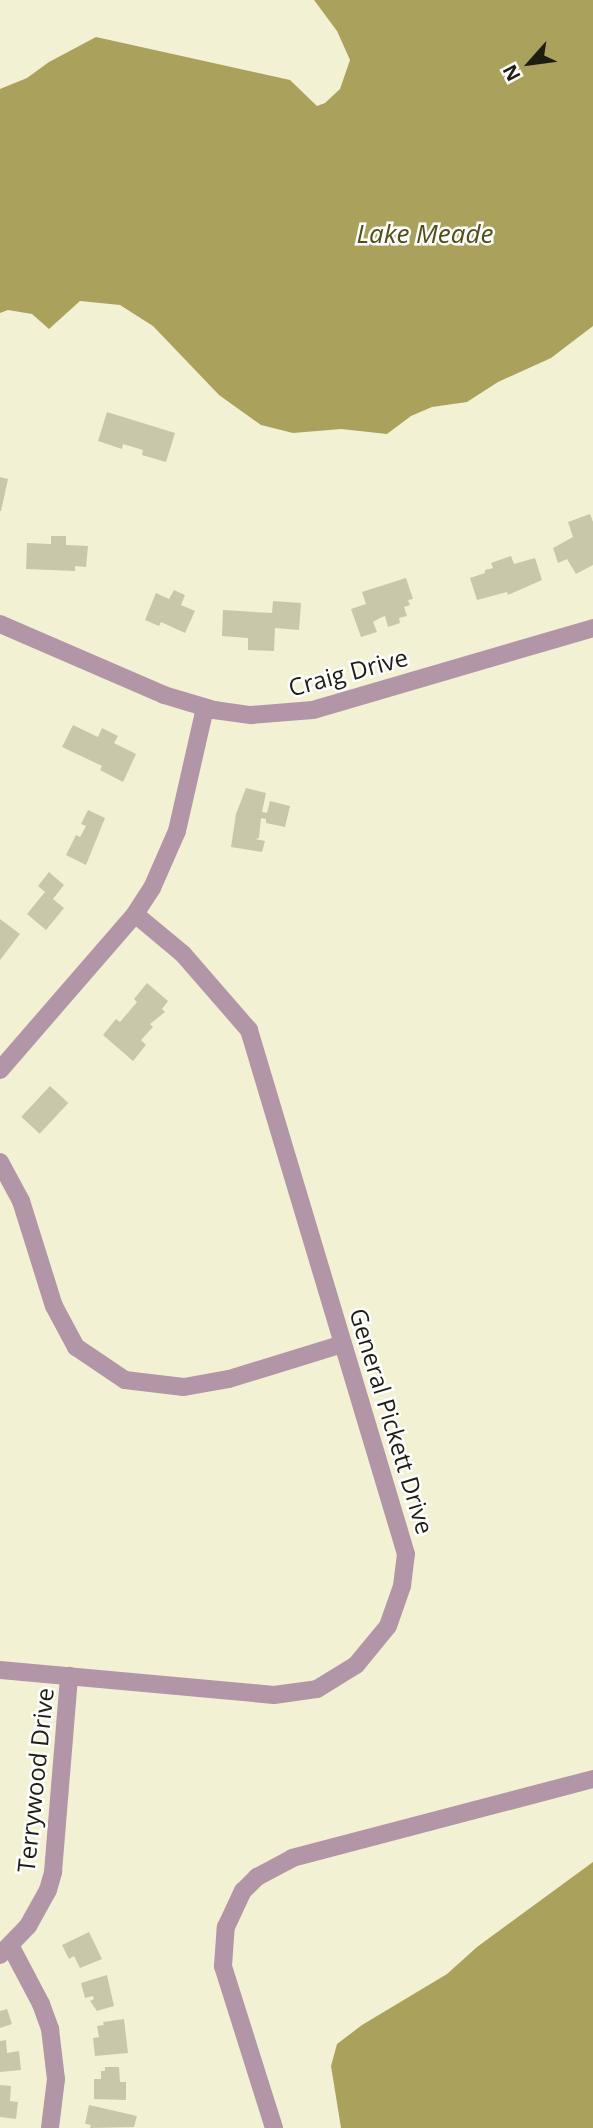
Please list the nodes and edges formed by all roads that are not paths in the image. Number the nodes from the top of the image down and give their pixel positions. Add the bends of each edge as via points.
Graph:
1 (0, 624) edge
2 (593, 628) edge
3 (205, 708) junction
4 (135, 915) junction
5 (0, 1070) edge
6 (0, 1162) edge
7 (343, 1344) junction
8 (0, 1670) edge
9 (69, 1676) junction
10 (593, 1779) edge
11 (6, 1951) edge
12 (50, 2128) edge
13 (274, 2128) edge

1 - 3 street, Craig Drive via 125,680
2 - 3 street, Craig Drive via 313,710 251,715
3 - 4 street via 177,831
4 - 5 street
4 - 7 street, General Pickett Drive via 183,954 249,1030
6 - 7 street via 21,1201 54,1306 76,1347 125,1380 184,1387 229,1379
7 - 9 street, General Pickett Drive via 406,1554 402,1586 388,1626 356,1665 317,1689 274,1695
8 - 9 street, General Pickett Drive
9 - 11 street, Terrywood Drive via 53,1872 40,1908
10 - 13 street via 292,1858 243,1891 226,1927 223,1966
11 - 12 street via 41,2004 50,2029 57,2079

